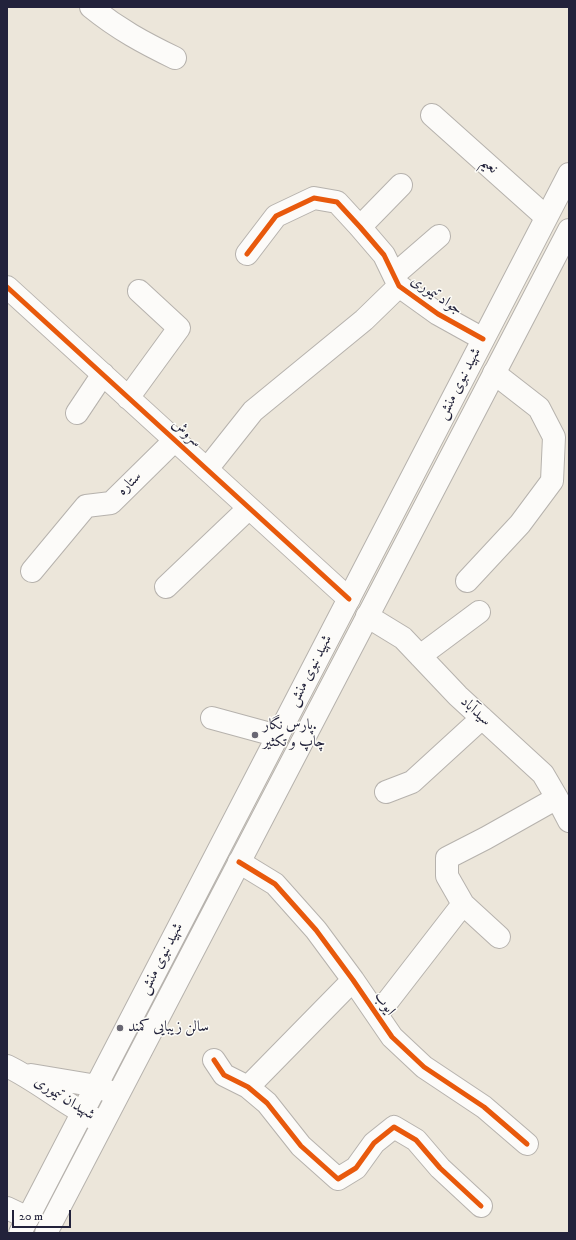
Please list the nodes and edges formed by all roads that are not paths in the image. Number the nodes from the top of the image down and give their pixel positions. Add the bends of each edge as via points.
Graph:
1 (91, 7) edge
2 (175, 58) dead end
3 (432, 115) dead end
4 (569, 174) edge
5 (401, 185) dead end
6 (546, 217) junction
7 (360, 227) junction
8 (569, 230) edge
9 (439, 236) dead end
10 (247, 254) dead end
11 (396, 281) junction
12 (139, 291) dead end
13 (9, 295) edge
14 (483, 339) junction
15 (494, 373) junction
16 (103, 374) junction
17 (128, 398) junction
18 (78, 413) dead end
19 (175, 440) junction
20 (207, 469) junction
21 (249, 508) junction
22 (32, 571) dead end
23 (467, 581) dead end
24 (166, 587) dead end
25 (349, 599) junction
26 (479, 612) dead end
27 (367, 616) junction
28 (420, 656) junction
29 (212, 718) dead end
30 (482, 718) junction
31 (278, 736) junction
32 (386, 792) dead end
33 (557, 798) junction
34 (569, 821) edge
35 (239, 862) junction
36 (464, 904) junction
37 (499, 937) dead end
38 (353, 980) junction
39 (377, 1015) junction
40 (214, 1060) dead end
41 (15, 1070) edge
42 (97, 1086) junction
43 (248, 1087) junction
44 (118, 1096) junction
45 (83, 1113) junction
46 (104, 1123) junction
47 (527, 1144) dead end
48 (481, 1206) dead end
49 (7, 1208) edge
50 (24, 1226) edge
51 (46, 1233) edge

1 - 2 street via 112,24
3 - 6 street, نعیم
4 - 6 street, شهید نبوی منش
5 - 7 street
6 - 14 street, شهید نبوی منش
7 - 10 street, جواد تیموری via 337,202 314,198 276,216
7 - 11 street, جواد تیموری via 384,255
8 - 15 street, شهید نبوی منش
9 - 11 street
11 - 14 street, جواد تیموری via 438,314
11 - 20 street via 364,320 253,410
12 - 17 street via 179,328
13 - 16 street, سروش
14 - 25 street, شهید نبوی منش
15 - 23 street via 539,408 554,437 552,481 520,524
15 - 27 street, شهید نبوی منش
16 - 17 street, سروش
16 - 18 street
17 - 19 street, سروش
19 - 20 street, سروش
19 - 22 street, ستاره via 111,503 86,506
20 - 21 street, سروش
21 - 24 street
21 - 25 street, سروش
25 - 31 street, شهید نبوی منش
26 - 28 street
27 - 28 street, سیدآباد via 403,638
27 - 35 street, شهید نبوی منش
28 - 30 street, سیدآباد
29 - 31 street
30 - 32 street via 412,782
30 - 33 street, سیدآباد via 543,774
31 - 42 street, شهید نبوی منش
33 - 34 street, سیدآباد
33 - 36 street via 447,858 447,876
35 - 38 street, ایوب via 275,884 316,930
35 - 44 street, شهید نبوی منش
36 - 37 street
36 - 39 street
38 - 39 street, ایوب
38 - 43 street
39 - 47 street, ایوب via 392,1037 424,1067 484,1107
40 - 43 street via 224,1074
41 - 42 street, شهیدان تیموری
41 - 45 street, شهیدان تیموری
42 - 44 street, شهیدان تیموری
42 - 45 street, شهید نبوی منش
43 - 48 street via 267,1104 301,1146 338,1179 356,1168 374,1143 394,1127 416,1140 440,1168
44 - 46 street, شهید نبوی منش
45 - 46 street, شهیدان تیموری
45 - 50 street, شهید نبوی منش
46 - 51 street, شهید نبوی منش
49 - 50 street

